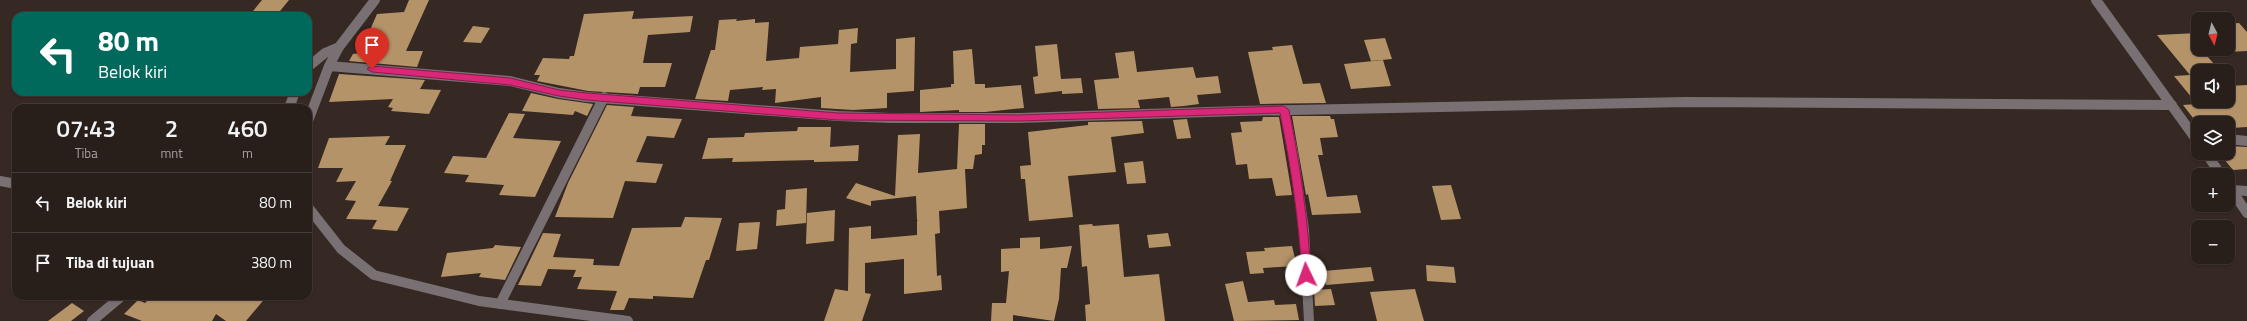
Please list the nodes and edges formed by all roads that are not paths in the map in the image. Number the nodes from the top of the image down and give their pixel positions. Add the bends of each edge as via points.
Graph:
1 (375, 0) edge
2 (2096, 0) edge
3 (339, 48) junction
4 (312, 64) edge
5 (329, 66) junction
6 (604, 97) junction
7 (2172, 105) junction
8 (1284, 110) junction
9 (312, 111) edge
10 (2191, 131) edge
11 (2235, 140) edge
12 (2247, 141) edge
13 (0, 182) edge
14 (12, 184) edge
15 (2235, 189) edge
16 (2247, 192) edge
17 (2235, 195) edge
18 (312, 212) edge
19 (2247, 213) edge
20 (117, 300) edge
21 (500, 304) junction
22 (92, 321) edge
23 (628, 321) edge
24 (1309, 321) edge

1 - 3 street
2 - 7 street
3 - 4 street via 325,53
3 - 5 street
5 - 6 street via 510,81 559,93
5 - 9 street
6 - 8 street via 891,118 1019,118
6 - 21 street
7 - 8 street via 1682,102
7 - 10 street
8 - 24 street via 1304,230
11 - 12 street
13 - 14 street
15 - 16 street
17 - 19 street
18 - 21 street via 341,249 374,275
20 - 22 street
21 - 23 street

